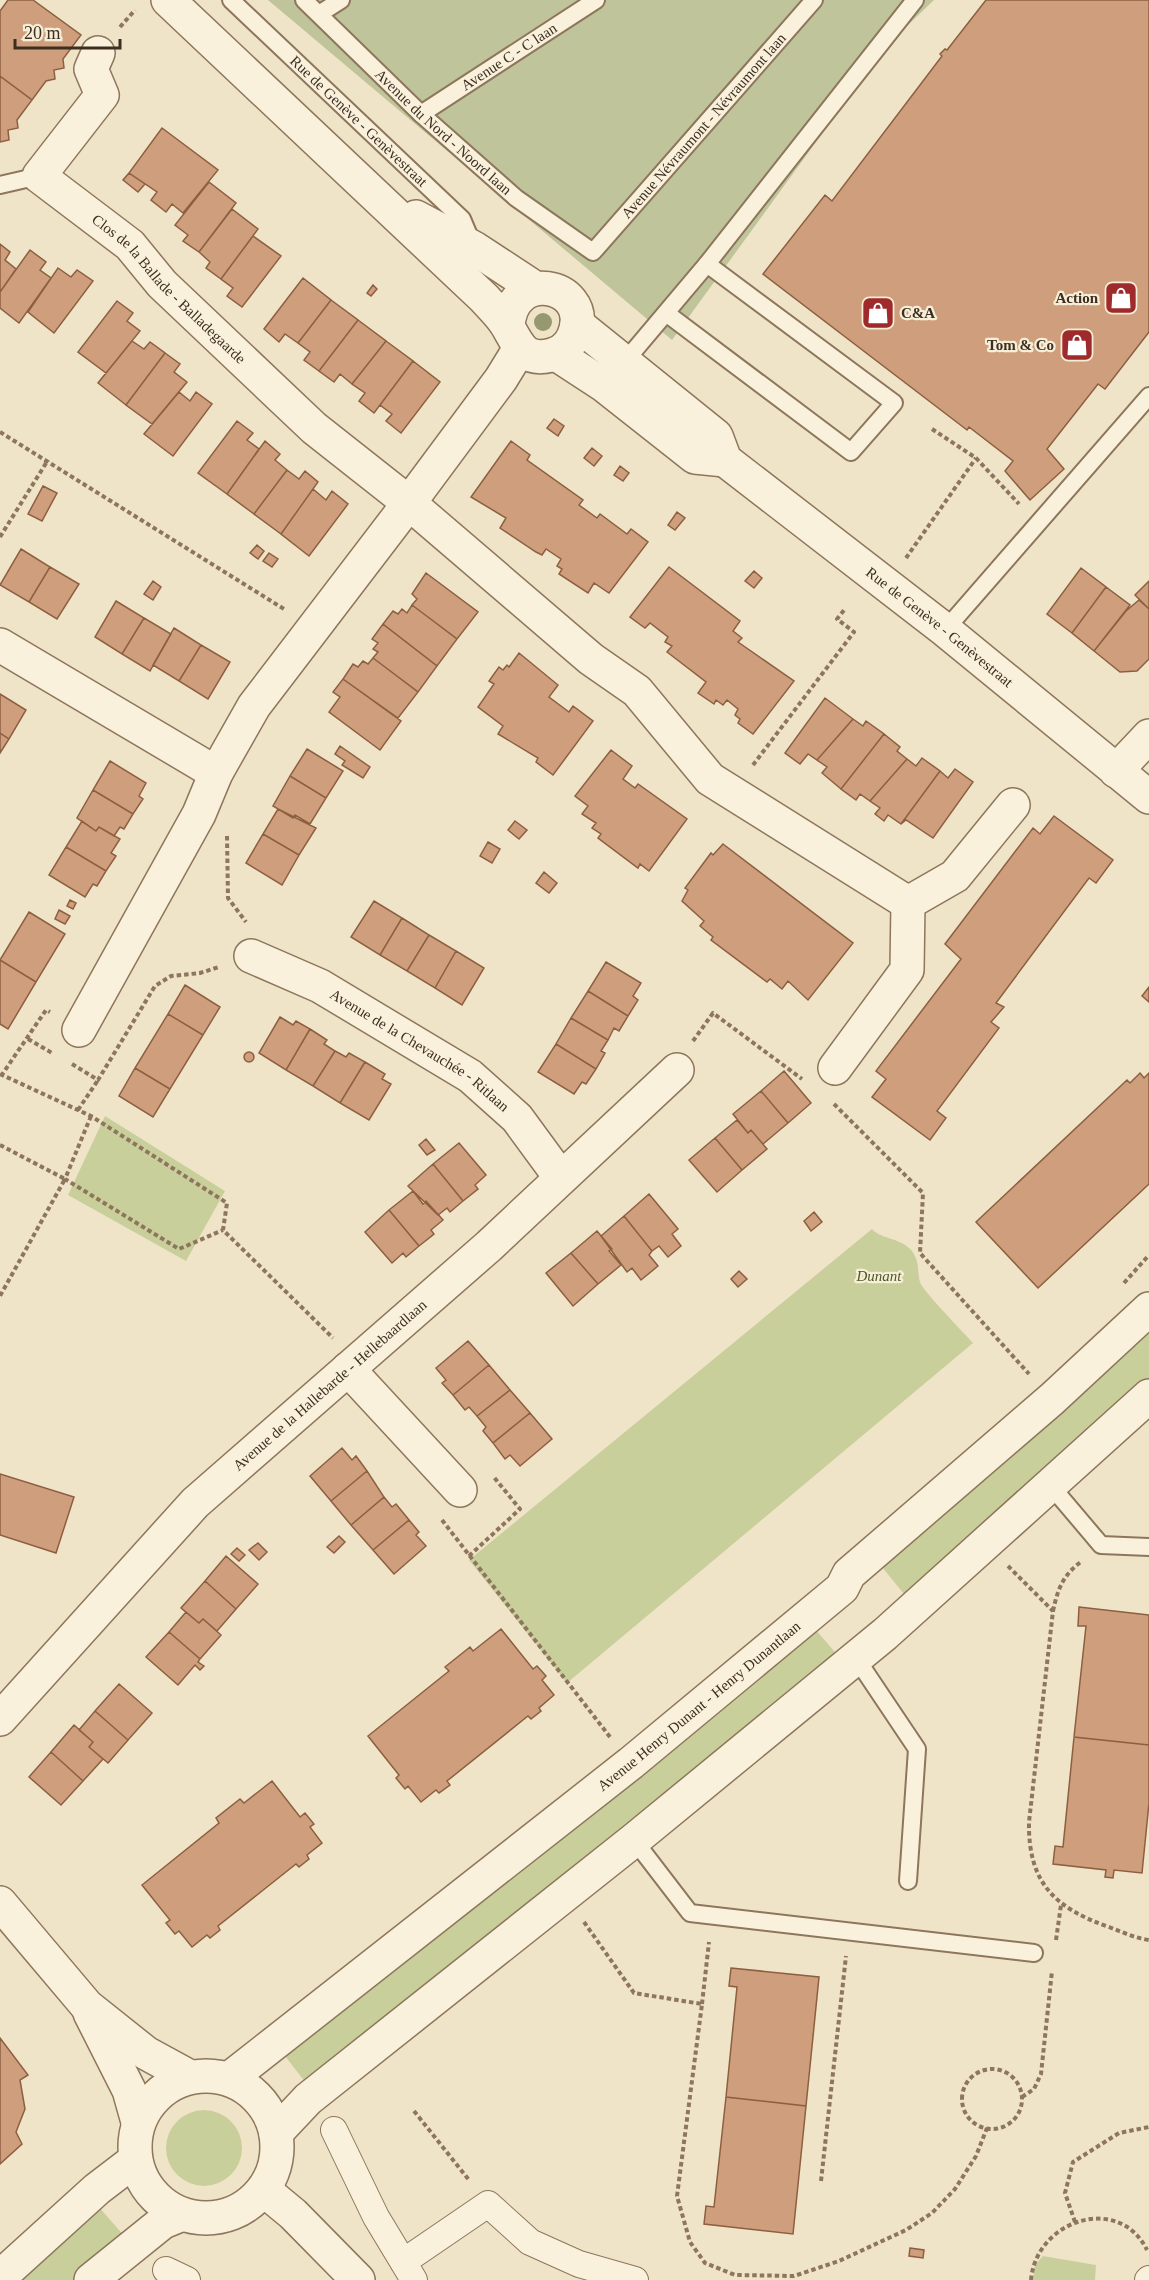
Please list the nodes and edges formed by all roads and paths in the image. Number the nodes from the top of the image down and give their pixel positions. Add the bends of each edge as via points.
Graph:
1 (168, 0) edge
2 (231, 0) edge
3 (304, 0) edge
4 (340, 0) edge
5 (596, 0) edge
6 (814, 0) edge
7 (915, 0) edge
8 (319, 14) junction
9 (98, 52) dead end
10 (421, 114) junction
11 (39, 176) junction
12 (0, 185) edge
13 (380, 198) junction
14 (474, 248) junction
15 (593, 252) joint
16 (707, 264) junction
17 (535, 288) junction
18 (666, 313) junction
19 (577, 324) junction
20 (514, 338) junction
21 (556, 354) junction
22 (615, 374) junction
23 (1149, 396) edge
24 (932, 429) dead end
25 (0, 432) edge
26 (976, 458) junction
27 (48, 459) junction
28 (409, 503) junction
29 (1022, 506) dead end
30 (0, 537) edge
31 (886, 586) junction
32 (845, 609) dead end
33 (313, 627) junction
34 (945, 630) junction
35 (0, 645) edge
36 (1149, 736) edge
37 (1116, 771) junction
38 (216, 773) junction
39 (732, 792) junction
40 (1149, 797) edge
41 (1013, 805) dead end
42 (199, 814) junction
43 (908, 903) junction
44 (251, 956) junction
45 (155, 986) dead end
46 (79, 1030) joint
47 (677, 1070) joint
48 (1, 1075) edge
49 (99, 1080) dead end
50 (823, 1083) junction
51 (78, 1110) junction
52 (91, 1116) junction
53 (0, 1145) edge
54 (561, 1178) junction
55 (65, 1179) junction
56 (223, 1230) junction
57 (0, 1296) edge
58 (1149, 1309) edge
59 (352, 1365) junction
60 (1149, 1395) edge
61 (1052, 1399) junction
62 (501, 1485) dead end
63 (1051, 1486) junction
64 (460, 1490) dead end
65 (450, 1532) dead end
66 (986, 1545) junction
67 (1101, 1545) junction
68 (1149, 1547) edge
69 (469, 1556) junction
70 (1053, 1611) junction
71 (856, 1658) junction
72 (0, 1719) edge
73 (631, 1763) junction
74 (634, 1840) junction
75 (908, 1881) dead end
76 (564, 1895) junction
77 (0, 1902) edge
78 (1061, 1905) junction
79 (712, 1916) junction
80 (848, 1932) junction
81 (1149, 1941) edge
82 (1055, 1946) dead end
83 (1034, 1953) dead end
84 (1052, 1968) dead end
85 (702, 2004) junction
86 (87, 2006) junction
87 (190, 2078) junction
88 (229, 2079) junction
89 (1023, 2097) junction
90 (414, 2111) dead end
91 (138, 2122) junction
92 (1149, 2127) edge
93 (987, 2128) junction
94 (334, 2130) dead end
95 (276, 2133) junction
96 (135, 2160) junction
97 (821, 2181) dead end
98 (264, 2190) junction
99 (488, 2204) junction
100 (180, 2215) junction
101 (1075, 2222) junction
102 (1149, 2254) edge
103 (409, 2271) edge
104 (0, 2277) edge
105 (91, 2280) edge
106 (358, 2280) edge
107 (635, 2280) edge
108 (1031, 2280) edge

1 - 13 street, Rue de Genève - Genèvestraat
2 - 14 lane, Rue de Genève - Genèvestraat via 462,219
3 - 8 lane, Avenue du Nord - Noord laan
4 - 8 lane
5 - 10 lane, Avenue C - C laan
6 - 15 lane, Avenue Névraumont - Névraumont laan
7 - 16 lane
8 - 10 lane, Avenue du Nord - Noord laan
9 - 11 street via 91,69 102,95
10 - 15 lane, Avenue du Nord - Noord laan via 516,198
11 - 12 lane
11 - 28 street, Clos de la Ballade - Balladegaarde via 130,245 162,284 254,373 314,428
13 - 14 street, Rue de Genève - Genèvestraat
13 - 20 street, Rue de Genève - Genèvestraat via 484,298
14 - 17 street, Rue de Genève - Genèvestraat
16 - 18 lane
16 - 18 lane via 894,403 851,452
17 - 19 street, Rue de Genève - Genèvestraat via 560,292 576,312
17 - 20 street via 523,293 508,314
18 - 22 lane
19 - 21 street via 567,347
19 - 22 street, Rue de Genève - Genèvestraat
20 - 21 street via 531,355
20 - 28 street via 501,379
21 - 22 street, Rue de Genève - Genèvestraat
22 - 31 street, Rue de Genève - Genèvestraat via 716,436 725,460
23 - 34 lane
24 - 26 path
25 - 27 path
26 - 29 path
26 - 31 path
27 - 30 path
27 - 33 path
28 - 33 street
28 - 39 street, Clos de la Ballade - Balladegaarde via 591,659 637,692 710,779
31 - 34 street, Rue de Genève - Genèvestraat
32 - 39 path via 837,619 854,632
33 - 38 street via 254,706
34 - 37 street, Rue de Genève - Genèvestraat
35 - 38 street
36 - 37 street
37 - 40 street, Rue de Genève - Genèvestraat
38 - 42 street
39 - 43 street, Clos de la Ballade - Balladegaarde
41 - 43 street via 955,876
42 - 44 path via 227,836 228,898 246,921
42 - 46 street
43 - 50 street via 907,970
44 - 45 path via 200,973 171,976
44 - 54 street, Avenue de la Chevauchée - Ritlaan via 320,986 470,1076 517,1118
46 - 48 path via 46,1010
47 - 50 path via 713,1013
47 - 54 street, Avenue de la Hallebarde - Hellebaardlaan
48 - 51 path
49 - 51 path
50 - 61 path via 842,1109 923,1193 920,1253
51 - 52 path
52 - 55 path
52 - 56 path via 227,1203
53 - 55 path
54 - 59 street, Avenue de la Hallebarde - Hellebaardlaan
55 - 56 path via 178,1249
55 - 57 path
56 - 59 path
58 - 61 street, Avenue Henry Dunant - Henry Dunantlaan
59 - 64 street
59 - 72 street, Avenue de la Hallebarde - Hellebaardlaan via 195,1503
60 - 63 street
61 - 73 street, Avenue Henry Dunant - Henry Dunantlaan via 849,1574 842,1588
62 - 69 path via 520,1509
63 - 66 street
63 - 67 lane
65 - 69 path
66 - 70 path
66 - 71 street
67 - 68 lane
67 - 70 path via 1068,1571 1058,1586
69 - 73 path
70 - 78 path via 1029,1848 1040,1876
71 - 74 street
71 - 75 lane via 917,1749
73 - 88 street, Avenue Henry Dunant - Henry Dunantlaan
74 - 76 street
74 - 79 lane via 690,1913
76 - 85 path via 634,1993
76 - 95 street via 308,2099
77 - 86 street
78 - 81 path via 1081,1917
78 - 82 path
79 - 80 lane
79 - 85 path
80 - 83 lane
80 - 97 path
84 - 89 path via 1041,2074 1034,2089
85 - 93 path via 677,2196 690,2242 705,2263 735,2275 794,2276 906,2230 932,2213 955,2189 976,2156
86 - 87 street via 146,2053
86 - 91 street via 129,2091
87 - 88 street
87 - 91 street via 176,2082 153,2098
88 - 95 street via 267,2110
89 - 93 path via 1012,2121
89 - 93 path via 1015,2078 1006,2072 996,2068 976,2073 963,2089 962,2100 969,2119
90 - 99 path
91 - 96 street
92 - 101 path via 1119,2133 1073,2162 1065,2193
94 - 103 street via 376,2217
95 - 98 street via 276,2163
96 - 100 street via 150,2193
96 - 104 street
98 - 100 street via 243,2208 217,2219
98 - 106 street
99 - 103 street
99 - 107 street via 530,2242 579,2264
100 - 105 street via 163,2222
101 - 102 path via 1119,2222 1140,2236
101 - 108 path via 1049,2238 1036,2255

